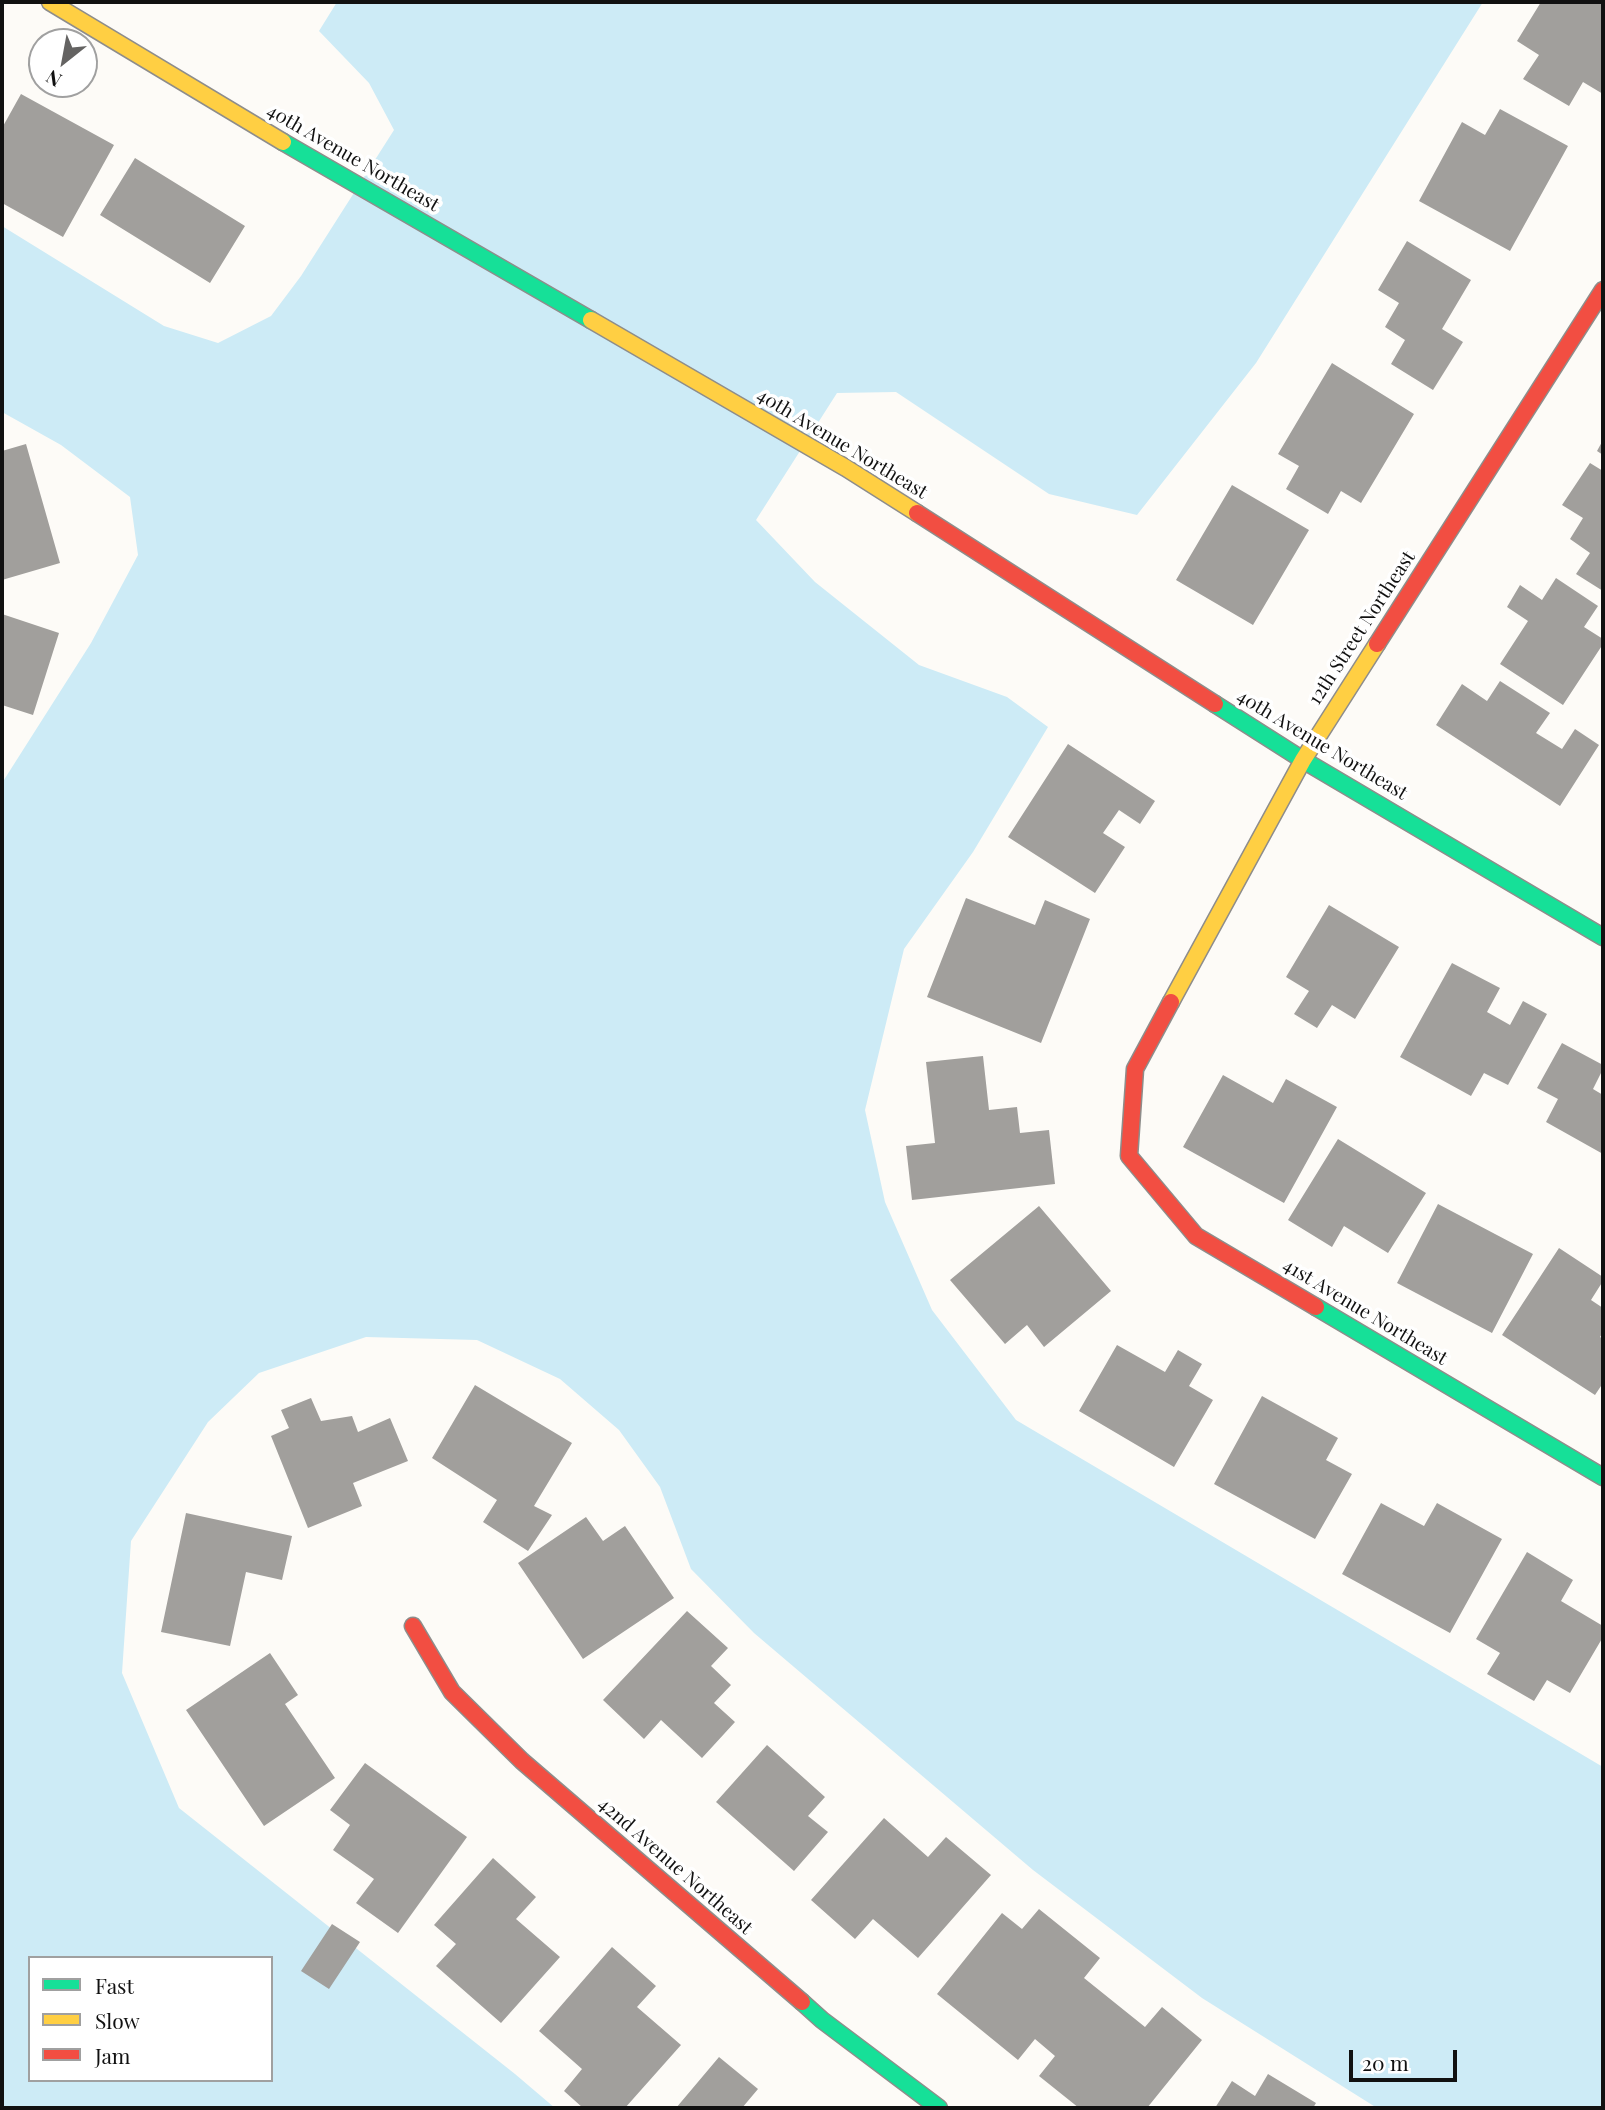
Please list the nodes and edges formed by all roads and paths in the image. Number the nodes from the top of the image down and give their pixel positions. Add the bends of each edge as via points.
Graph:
1 (50, 2) edge
2 (1603, 290) edge
3 (1303, 760) junction
4 (1603, 937) edge
5 (1129, 1156) joint
6 (1603, 1477) edge
7 (413, 1626) dead end
8 (939, 2108) edge

1 - 3 street, 40th Avenue Northeast via 846,468
2 - 3 street, 12th Street Northeast
3 - 4 street, 40th Avenue Northeast
3 - 5 street, 12th Street Northeast via 1135,1069
5 - 6 street, 41st Avenue Northeast via 1196,1236
7 - 8 street, 42nd Avenue Northeast via 452,1692 522,1760 821,2020

